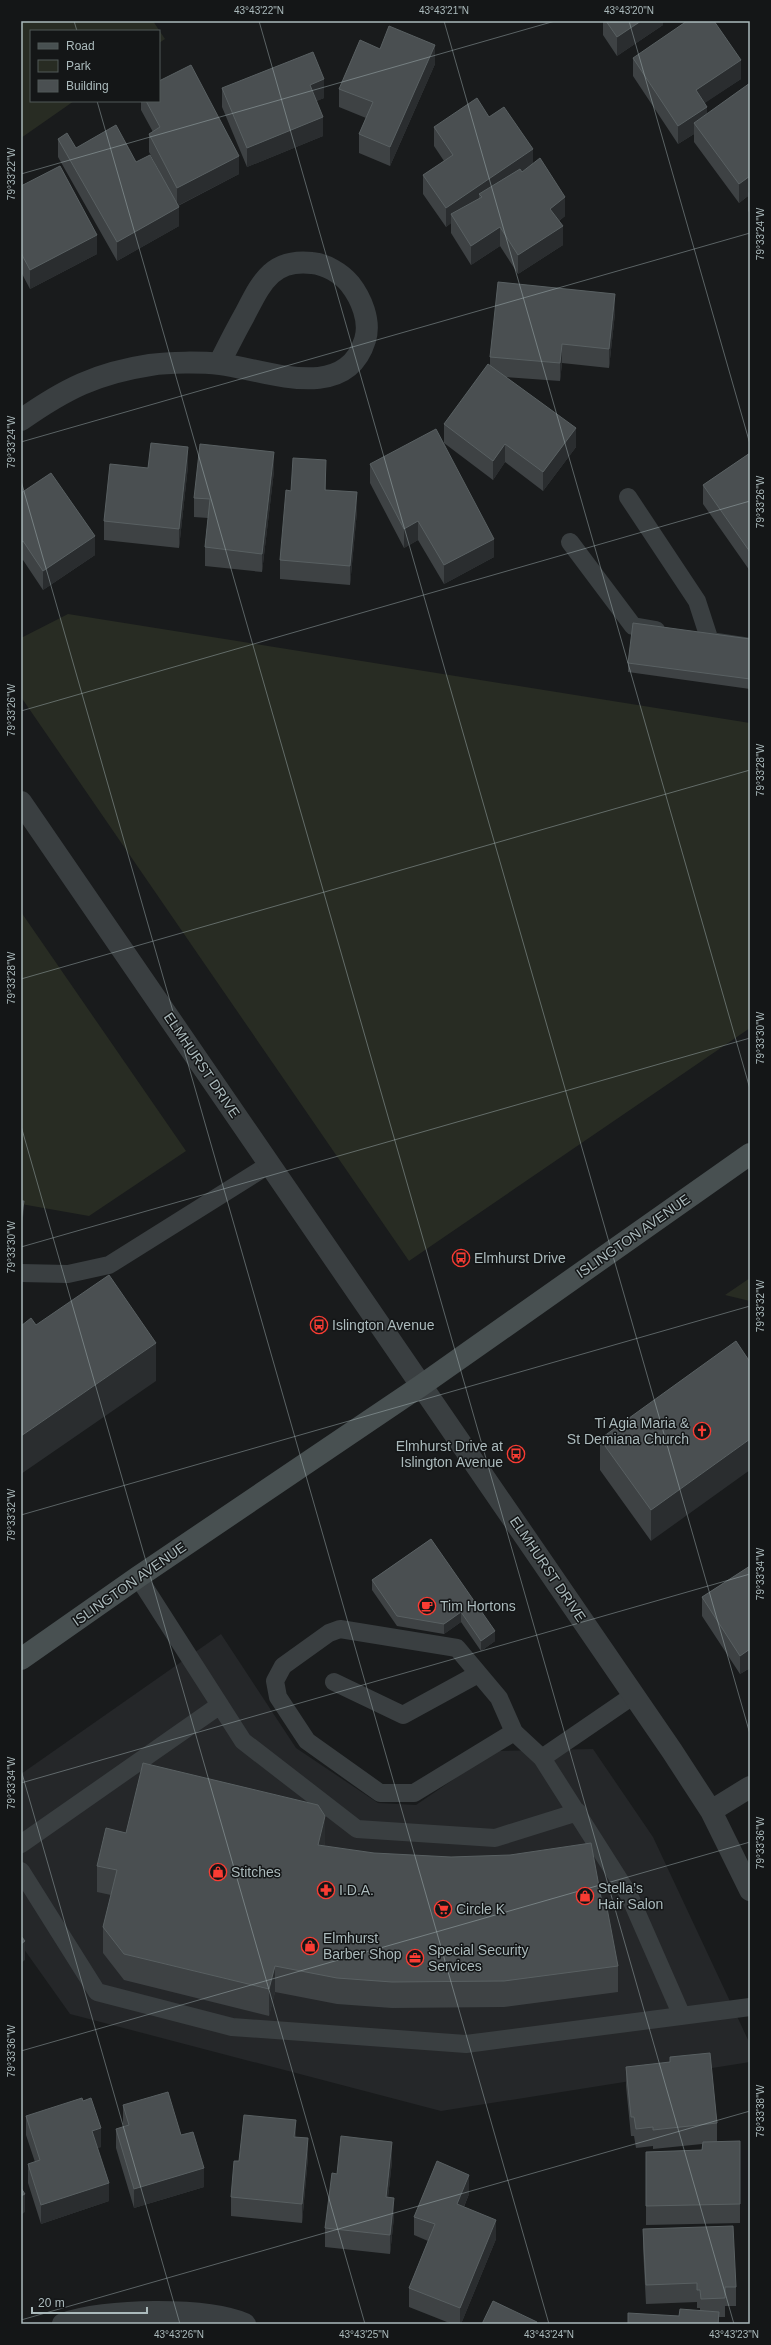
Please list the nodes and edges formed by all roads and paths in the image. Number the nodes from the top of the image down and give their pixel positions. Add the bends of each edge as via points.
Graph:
1 (219, 364) junction
2 (21, 420) edge
3 (628, 497) dead end
4 (570, 542) dead end
5 (672, 633) edge
6 (750, 647) edge
7 (21, 802) edge
8 (750, 1154) edge
9 (270, 1164) junction
10 (21, 1273) edge
11 (422, 1385) junction
12 (138, 1577) junction
13 (21, 1659) edge
14 (478, 1674) junction
15 (334, 1682) dead end
16 (634, 1695) junction
17 (220, 1705) junction
18 (514, 1732) junction
19 (542, 1758) junction
20 (750, 1788) edge
21 (711, 1811) junction
22 (578, 1812) junction
23 (21, 1844) edge
24 (21, 1871) edge
25 (750, 1890) edge
26 (750, 2007) edge
27 (682, 2016) junction
28 (63, 2324) edge
29 (245, 2324) edge

1 - 1 street via 303,380 336,374 350,364 361,351 366,336 363,307 348,282 320,264 302,262 284,266 269,275 257,288
1 - 2 street via 152,365 106,374 56,395
3 - 6 lane via 697,601 702,639
4 - 5 lane via 633,626
7 - 9 street, ELMHURST DRIVE
8 - 11 main road, ISLINGTON AVENUE
9 - 10 lane via 109,1265 68,1274
9 - 11 street, ELMHURST DRIVE
11 - 12 main road, ISLINGTON AVENUE
11 - 16 street, ELMHURST DRIVE
12 - 13 main road, ISLINGTON AVENUE
12 - 17 lane
14 - 15 lane via 403,1715
14 - 18 lane via 499,1698
14 - 18 lane via 456,1648 340,1629 329,1633 283,1666 275,1681 278,1697 307,1741 380,1793 414,1793
16 - 19 lane
16 - 21 street, ELMHURST DRIVE
17 - 22 lane via 243,1741 357,1828 495,1838
17 - 23 lane
18 - 19 lane
19 - 22 lane
20 - 21 street
21 - 25 street, ELMHURST DRIVE
22 - 27 lane via 629,1895
24 - 27 lane via 97,1992 232,2027 466,2044
26 - 27 lane
28 - 29 street via 76,2319 129,2313 189,2313

